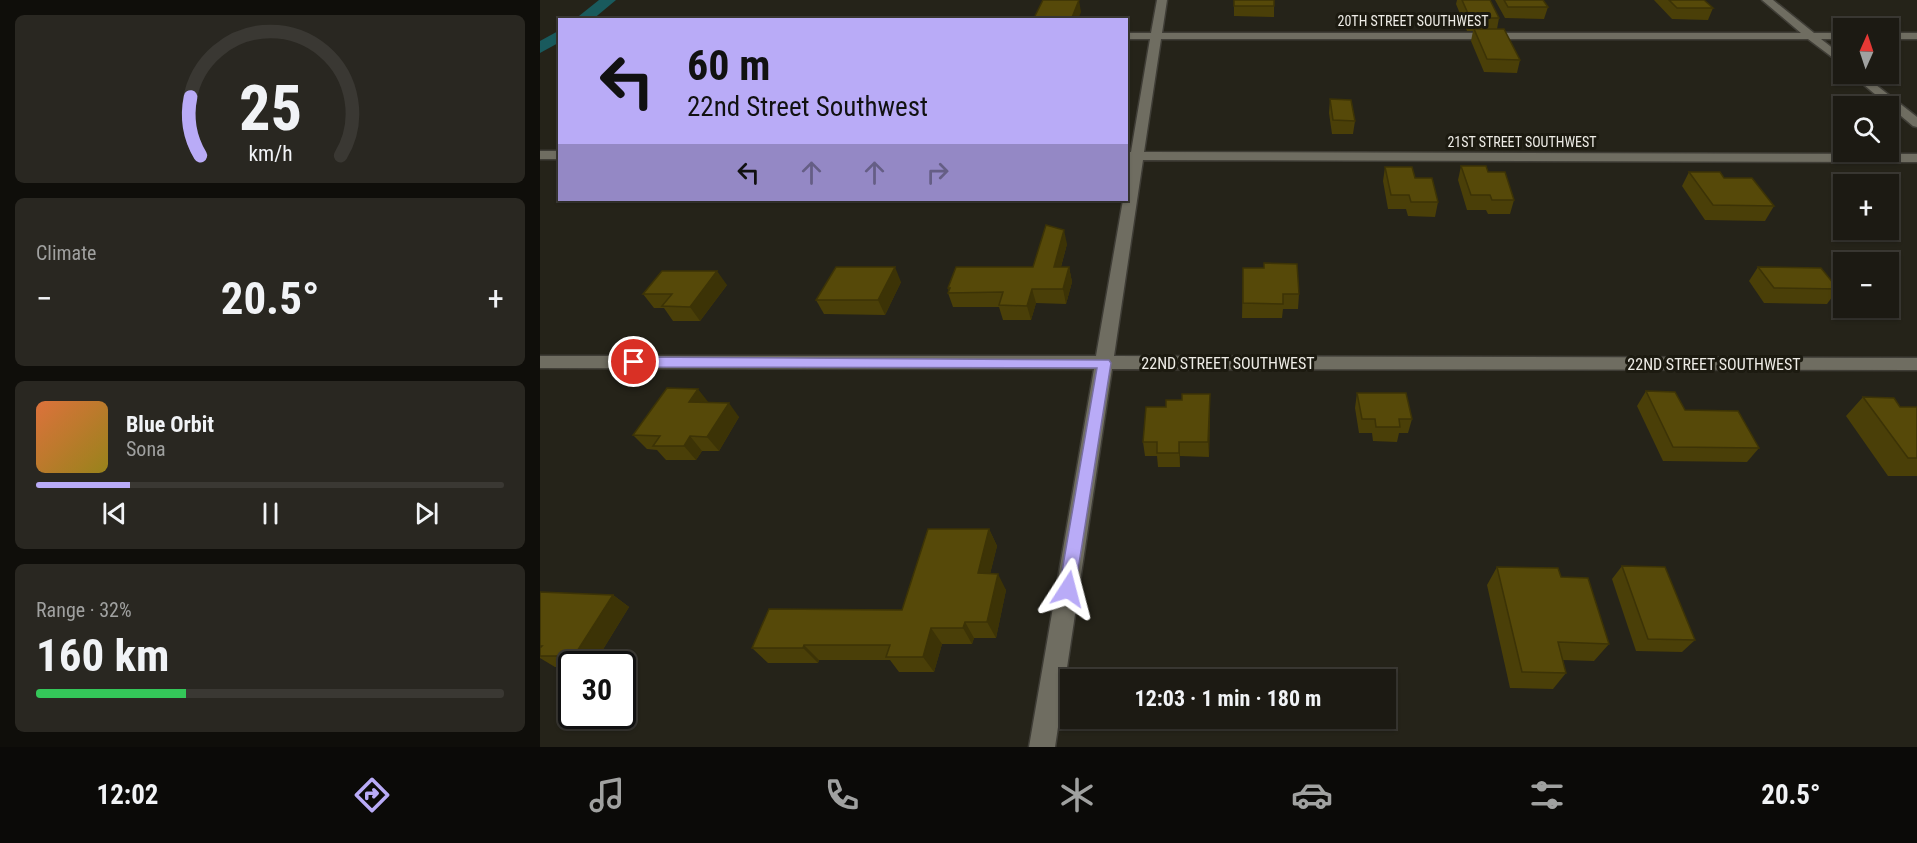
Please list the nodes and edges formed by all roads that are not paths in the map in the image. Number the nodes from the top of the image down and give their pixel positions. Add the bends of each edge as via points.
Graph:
1 (1162, 0) edge
2 (1767, 0) edge
3 (1128, 36) edge
4 (1156, 36) junction
5 (1811, 36) junction
6 (1833, 36) edge
7 (1899, 36) edge
8 (1917, 36) edge
9 (1833, 54) edge
10 (1868, 84) edge
11 (1917, 123) edge
12 (540, 155) edge
13 (558, 155) edge
14 (1132, 156) edge
15 (1917, 158) edge
16 (1128, 186) edge
17 (1126, 201) edge
18 (540, 362) edge
19 (1104, 363) junction
20 (1917, 364) edge
21 (1042, 747) edge

1 - 4 street
2 - 5 street
3 - 4 street, 20TH STREET SOUTHWEST
4 - 5 street, 20TH STREET SOUTHWEST
4 - 14 street
5 - 6 street, 20TH STREET SOUTHWEST
5 - 9 street
7 - 8 street
10 - 11 street
12 - 13 street
14 - 15 street, 21ST STREET SOUTHWEST
14 - 16 street
17 - 19 street
18 - 19 street, 22ND STREET SOUTHWEST
19 - 20 street, 22ND STREET SOUTHWEST
19 - 21 street

